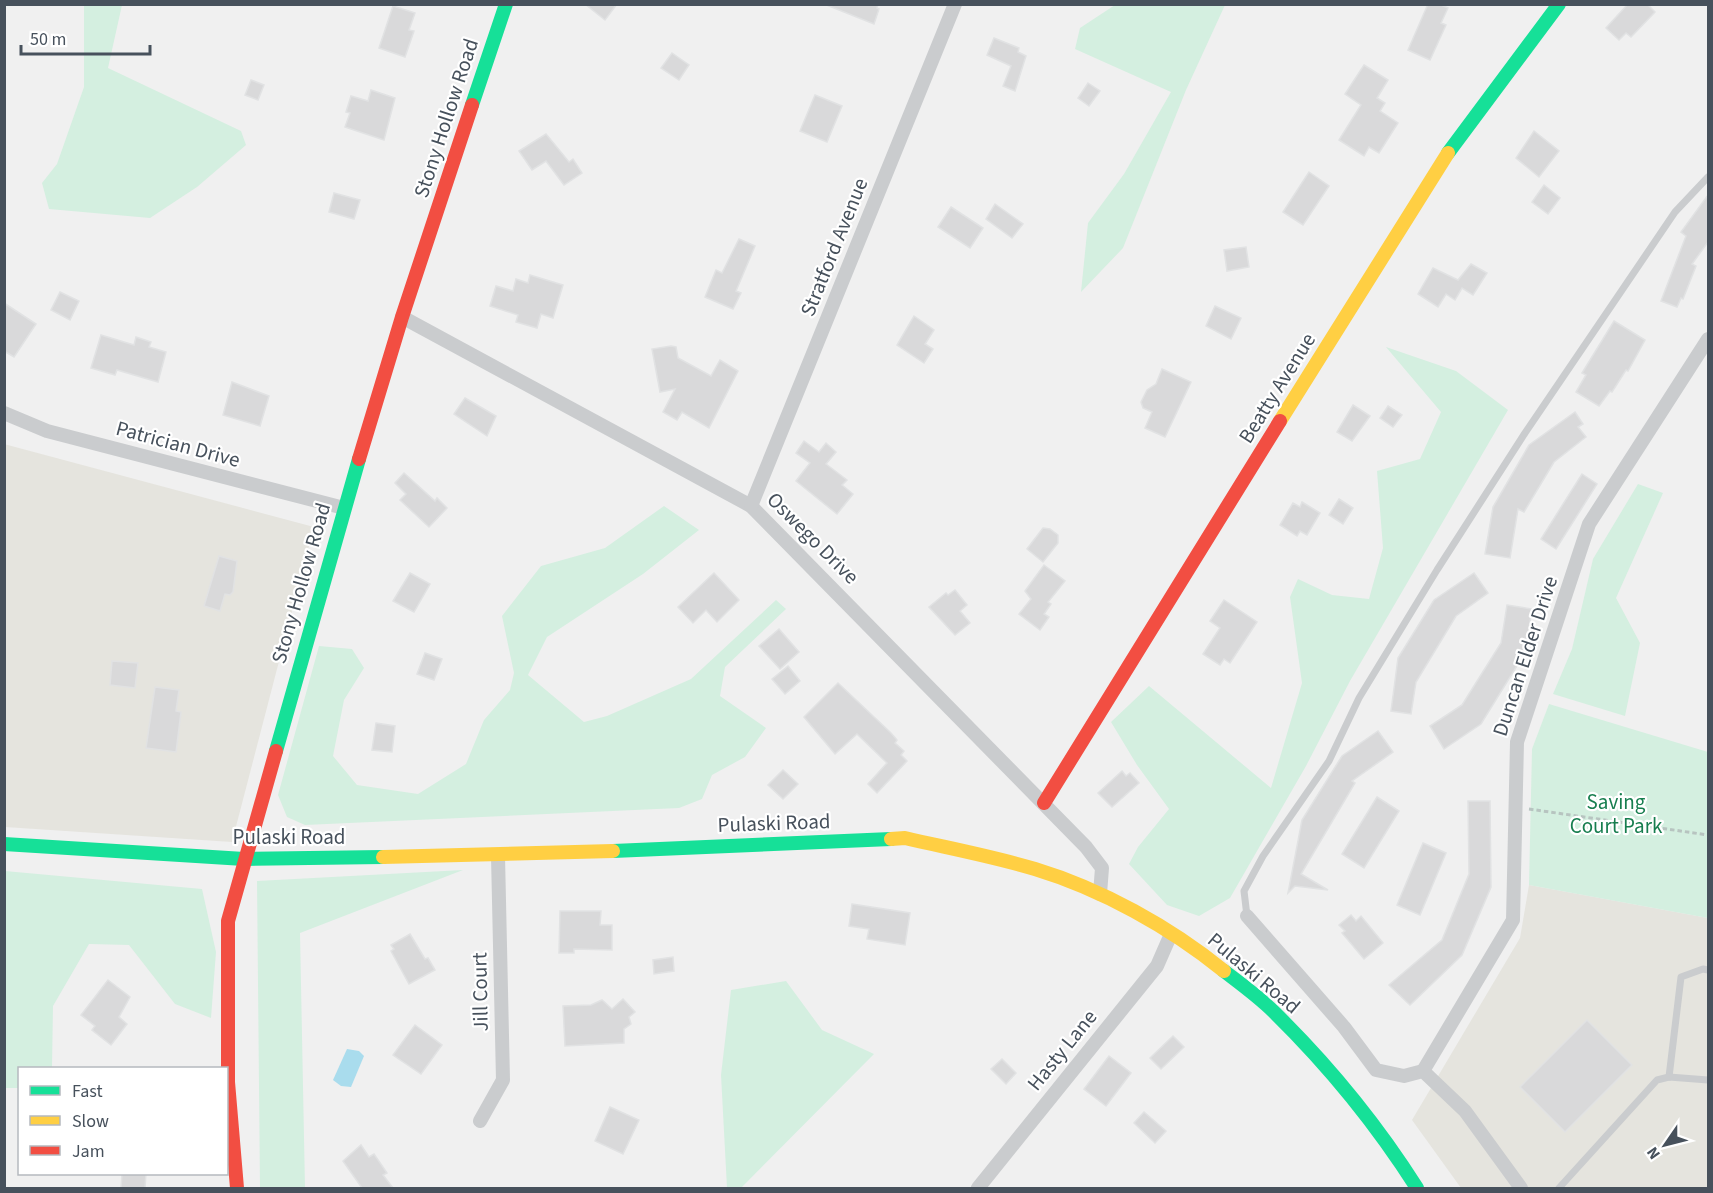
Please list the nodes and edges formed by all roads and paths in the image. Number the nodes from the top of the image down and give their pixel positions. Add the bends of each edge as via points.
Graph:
1 (506, 4) edge
2 (955, 4) edge
3 (1559, 4) edge
4 (1708, 177) edge
5 (402, 317) junction
6 (1708, 339) edge
7 (4, 413) edge
8 (751, 506) junction
9 (344, 508) junction
10 (1044, 803) junction
11 (1515, 808) junction
12 (1708, 835) edge
13 (4, 844) edge
14 (498, 856) junction
15 (244, 859) junction
16 (1100, 894) junction
17 (1247, 916) joint
18 (1171, 934) junction
19 (1708, 970) edge
20 (1423, 1071) junction
21 (1669, 1077) junction
22 (1708, 1080) edge
23 (480, 1121) dead end
24 (237, 1188) edge
25 (978, 1188) edge
26 (1417, 1188) edge
27 (1521, 1188) edge
28 (1559, 1188) edge

1 - 5 street, Stony Hollow Road
2 - 8 street, Stratford Avenue
3 - 10 street, Beatty Avenue via 1454,144
4 - 17 lane via 1675,212 1443,560 1359,698 1329,761 1263,856 1244,891
5 - 8 street, Oswego Drive
5 - 9 street, Stony Hollow Road
6 - 11 street, Duncan Elder Drive via 1589,524 1517,742
7 - 9 street, Patrician Drive via 47,431
8 - 10 street, Oswego Drive
9 - 15 street, Stony Hollow Road
10 - 16 street, Oswego Drive via 1102,868
11 - 12 path
11 - 20 street, Duncan Elder Drive via 1513,920
13 - 15 street, Pulaski Road
14 - 15 street, Pulaski Road
14 - 16 street, Pulaski Road via 905,838 1035,869
14 - 23 street, Jill Court via 503,1080
15 - 24 street, Stony Hollow Road via 228,921 228,1082
16 - 18 street, Pulaski Road
17 - 20 street via 1344,1027 1376,1070 1404,1076
18 - 25 street, Hasty Lane via 1156,966
18 - 26 street, Pulaski Road via 1273,1011 1328,1070
19 - 21 lane via 1681,977
20 - 27 street via 1465,1111
21 - 22 lane
21 - 28 lane via 1657,1080

